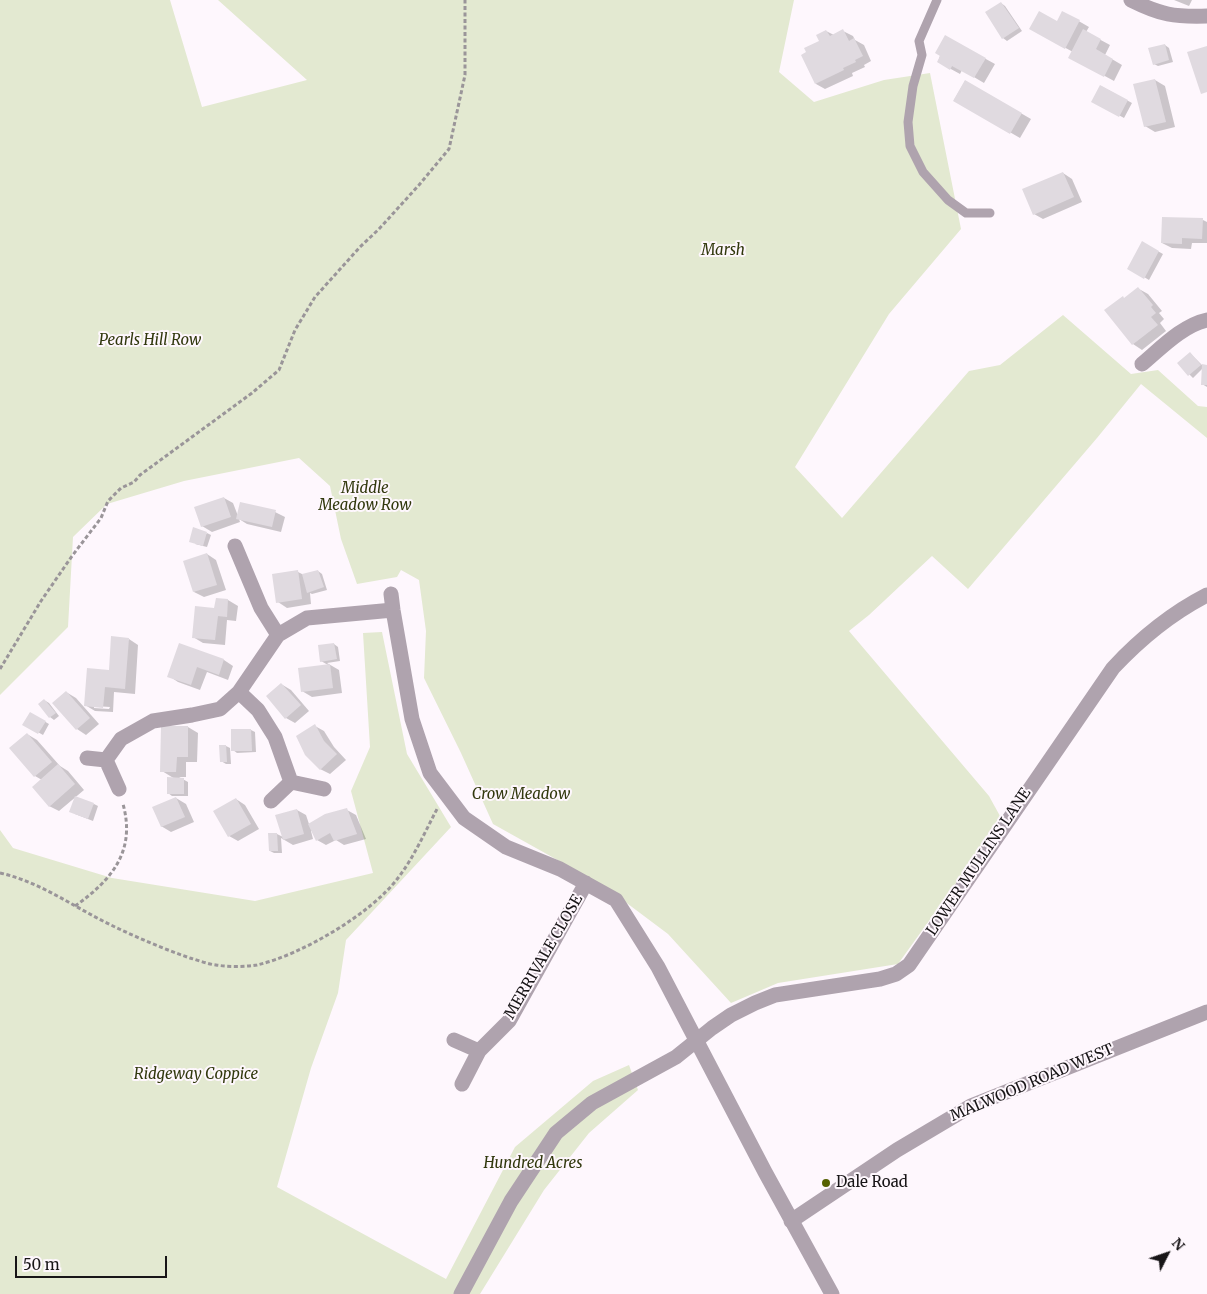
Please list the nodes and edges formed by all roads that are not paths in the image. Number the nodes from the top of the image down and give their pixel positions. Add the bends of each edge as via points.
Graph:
1 (938, 0) edge
2 (1131, 0) edge
3 (1207, 16) edge
4 (990, 213) dead end
5 (1207, 320) edge
6 (1142, 364) dead end
7 (235, 546) dead end
8 (391, 594) dead end
9 (1207, 595) edge
10 (393, 610) junction
11 (278, 635) junction
12 (239, 692) junction
13 (87, 758) dead end
14 (106, 760) junction
15 (291, 782) junction
16 (119, 789) road end
17 (324, 790) dead end
18 (271, 801) dead end
19 (586, 883) junction
20 (1207, 1012) edge
21 (454, 1040) dead end
22 (696, 1041) junction
23 (478, 1051) junction
24 (462, 1084) dead end
25 (791, 1221) junction
26 (461, 1294) edge
27 (832, 1294) edge

1 - 4 lane via 919,41 922,55 908,122 910,146 923,172 948,200 966,213
2 - 3 street via 1151,11
5 - 6 street via 1177,336
7 - 11 street via 261,608
8 - 10 street
9 - 22 street, LOWER MULLINS LANE via 1185,606 1147,634 1113,668 909,965 880,979 775,995 731,1015
10 - 11 street via 307,618
10 - 19 street via 412,718 430,774 464,818 506,847
11 - 12 street
12 - 14 street via 220,709 153,721 121,739
12 - 15 street via 258,710 276,737
13 - 14 street
14 - 16 street
15 - 17 street
15 - 18 street
19 - 22 street via 616,900 658,967
19 - 23 street, MERRIVALE CLOSE via 509,1021
20 - 25 street, MALWOOD ROAD WEST via 971,1106
21 - 23 street
22 - 25 street
22 - 26 street, LOWER MULLINS LANE via 676,1057 592,1103 556,1133 511,1201
23 - 24 street, MERRIVALE CLOSE
25 - 27 street

